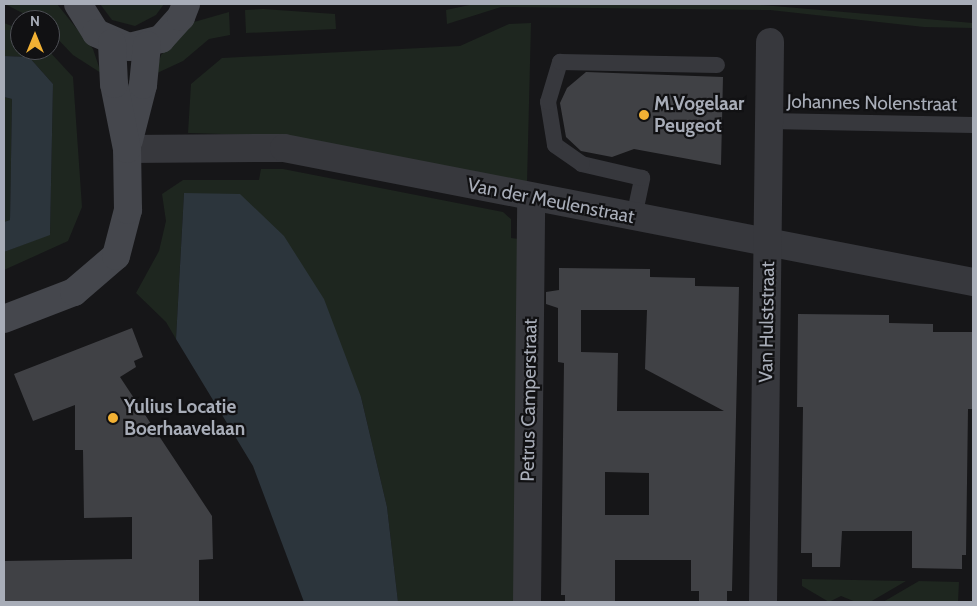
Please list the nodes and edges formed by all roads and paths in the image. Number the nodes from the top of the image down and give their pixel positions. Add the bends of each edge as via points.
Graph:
1 (78, 4) edge
2 (186, 4) edge
3 (770, 42) dead end
4 (112, 43) junction
5 (147, 45) junction
6 (717, 65) dead end
7 (769, 121) junction
8 (973, 125) edge
9 (127, 149) junction
10 (531, 198) junction
11 (634, 217) junction
12 (768, 244) junction
13 (973, 282) edge
14 (4, 319) edge
15 (526, 602) edge
16 (763, 602) edge

1 - 4 street via 96,33
2 - 5 street via 173,29
3 - 7 street, Van Hulststraat
4 - 5 street via 129,47
4 - 9 street via 114,84
5 - 9 street via 143,85
6 - 11 lane via 560,62 548,102 555,145 582,164 642,178
7 - 8 lane, Johannes Nolenstraat
7 - 12 street, Van Hulststraat
9 - 10 street, Van der Meulenstraat via 284,148
9 - 14 street via 128,210 116,256 74,292
10 - 11 street, Van der Meulenstraat
10 - 15 street, Petrus Camperstraat
11 - 12 street, Van der Meulenstraat
12 - 13 street, Van der Meulenstraat
12 - 16 street, Van Hulststraat

